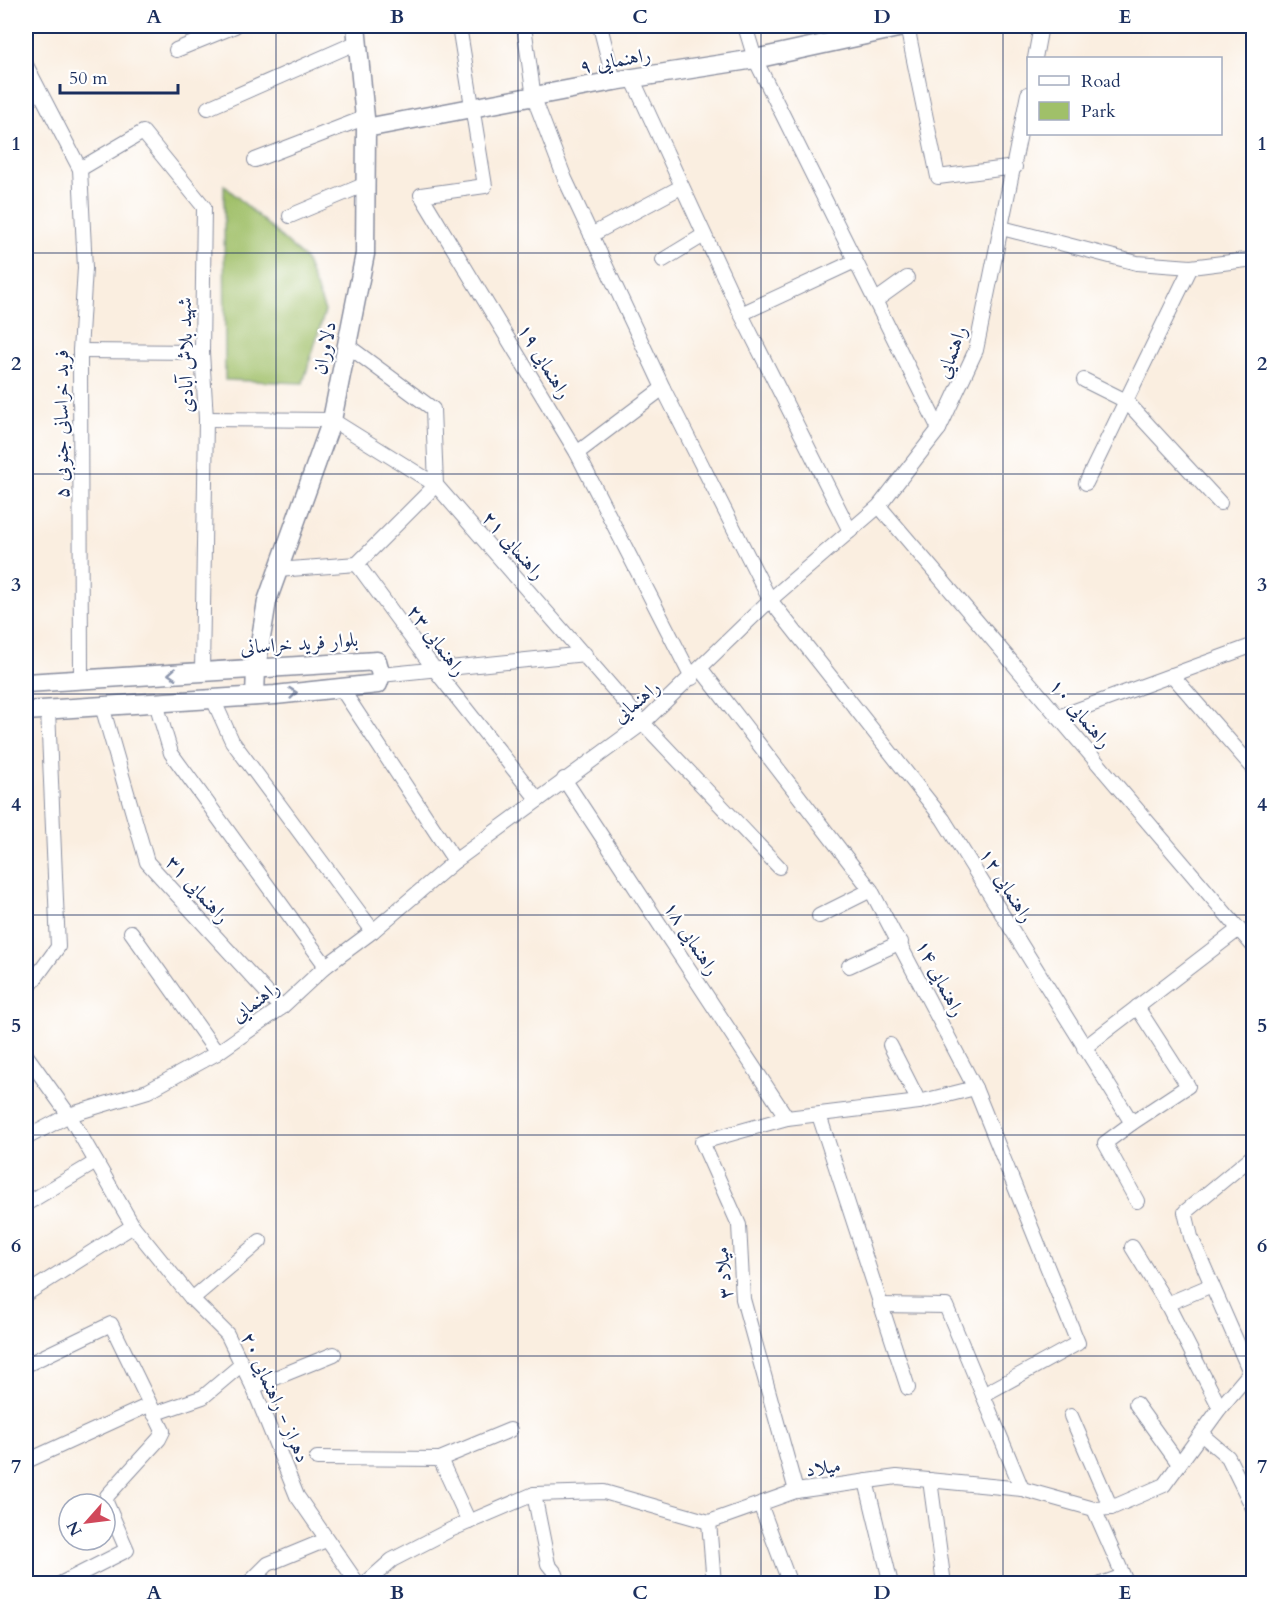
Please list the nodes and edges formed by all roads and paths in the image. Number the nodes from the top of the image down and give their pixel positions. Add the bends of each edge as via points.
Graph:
1 (235, 26) edge
2 (459, 26) edge
3 (524, 26) edge
4 (600, 26) edge
5 (745, 26) edge
6 (907, 26) edge
7 (1041, 26) edge
8 (862, 30) edge
9 (357, 34) edge
10 (176, 50) dead end
11 (1035, 57) edge
12 (755, 59) junction
13 (26, 65) edge
14 (633, 80) junction
15 (614, 81) junction
16 (534, 98) junction
17 (1027, 104) edge
18 (208, 108) dead end
19 (473, 110) junction
20 (365, 123) junction
21 (255, 160) dead end
22 (1015, 167) junction
23 (80, 169) junction
24 (366, 184) junction
25 (681, 187) junction
26 (290, 216) dead end
27 (1002, 228) junction
28 (591, 235) junction
29 (704, 235) junction
30 (1254, 259) edge
31 (663, 260) dead end
32 (855, 261) junction
33 (1191, 267) junction
34 (908, 278) dead end
35 (875, 301) junction
36 (741, 314) junction
37 (348, 346) junction
38 (80, 351) junction
39 (202, 352) junction
40 (1084, 380) dead end
41 (663, 388) junction
42 (1126, 401) junction
43 (206, 419) junction
44 (332, 420) junction
45 (939, 429) junction
46 (577, 453) junction
47 (1086, 483) dead end
48 (436, 485) junction
49 (1220, 503) dead end
50 (879, 506) junction
51 (850, 531) junction
52 (357, 564) junction
53 (277, 570) junction
54 (770, 600) junction
55 (1254, 645) edge
56 (585, 654) junction
57 (256, 668) junction
58 (435, 670) junction
59 (202, 672) junction
60 (696, 673) junction
61 (381, 675) junction
62 (1172, 675) junction
63 (81, 679) junction
64 (26, 683) edge
65 (341, 688) junction
66 (255, 696) junction
67 (213, 699) junction
68 (156, 703) junction
69 (102, 706) junction
70 (48, 710) junction
71 (26, 711) edge
72 (1058, 717) junction
73 (643, 723) junction
74 (1254, 769) edge
75 (564, 779) junction
76 (538, 800) junction
77 (454, 861) junction
78 (779, 867) dead end
79 (871, 890) junction
80 (819, 916) dead end
81 (1239, 929) junction
82 (373, 931) junction
83 (130, 932) dead end
84 (901, 942) junction
85 (1254, 946) edge
86 (326, 966) junction
87 (849, 966) dead end
88 (26, 991) edge
89 (1137, 1007) junction
90 (280, 1008) junction
91 (890, 1045) dead end
92 (1084, 1047) junction
93 (217, 1053) junction
94 (26, 1054) edge
95 (975, 1088) junction
96 (919, 1102) junction
97 (69, 1115) junction
98 (819, 1115) junction
99 (787, 1118) junction
100 (1132, 1123) junction
101 (26, 1138) edge
102 (1254, 1155) edge
103 (96, 1162) junction
104 (1137, 1202) dead end
105 (26, 1204) edge
106 (133, 1226) junction
107 (260, 1241) dead end
108 (1132, 1247) dead end
109 (1212, 1285) junction
110 (26, 1294) edge
111 (192, 1299) junction
112 (1167, 1304) junction
113 (880, 1305) junction
114 (334, 1354) dead end
115 (242, 1364) junction
116 (26, 1365) edge
117 (1252, 1370) edge
118 (253, 1387) junction
119 (908, 1388) dead end
120 (983, 1395) junction
121 (1136, 1404) dead end
122 (1220, 1408) junction
123 (151, 1409) junction
124 (1071, 1416) dead end
125 (510, 1430) dead end
126 (1201, 1434) junction
127 (317, 1458) dead end
128 (440, 1459) junction
129 (27, 1461) edge
130 (1179, 1464) junction
131 (930, 1480) junction
132 (866, 1481) junction
133 (1022, 1490) junction
134 (796, 1491) junction
135 (534, 1494) junction
136 (760, 1504) junction
137 (1094, 1509) junction
138 (1112, 1509) junction
139 (1254, 1510) edge
140 (469, 1522) junction
141 (709, 1522) junction
142 (326, 1540) junction
143 (1125, 1580) edge
144 (60, 1584) edge
145 (248, 1584) edge
146 (358, 1584) edge
147 (365, 1584) edge
148 (559, 1584) edge
149 (714, 1584) edge
150 (790, 1584) edge
151 (891, 1584) edge
152 (944, 1584) edge
153 (1101, 1584) edge

1 - 10 street
2 - 19 street
3 - 16 street, راهنمایی ۱۲
4 - 15 street
5 - 12 street
6 - 8 street, راهنمایی ۹
6 - 22 street via 938,177
7 - 11 street
8 - 12 street, راهنمایی ۹
9 - 18 street
9 - 20 street, دلاوران
12 - 14 street, راهنمایی ۹
12 - 32 street
13 - 23 street
14 - 15 street, راهنمایی ۹
14 - 25 street
15 - 16 street, راهنمایی ۹
16 - 19 street, راهنمایی ۹
16 - 28 street, راهنمایی ۱۲
17 - 22 street, راهنمایی
19 - 20 street, راهنمایی ۹
19 - 46 street, راهنمایی ۱۹ via 484,186 421,195
20 - 21 street
20 - 24 street, دلاوران
22 - 27 street, راهنمایی
23 - 38 street, فرید خراسانی جنوبی ۵ via 85,268
23 - 39 street, شهید بلاش آبادی via 143,132 204,207
24 - 26 street
24 - 37 street, دلاوران via 365,254
25 - 28 street
25 - 29 street
27 - 33 street via 1137,263
27 - 45 street, راهنمایی via 976,350
28 - 41 street, راهنمایی ۱۲
29 - 31 street
29 - 36 street
30 - 33 street
32 - 35 street
32 - 36 street
33 - 42 street
34 - 35 street
35 - 45 street
36 - 51 street
37 - 44 street, دلاوران
37 - 48 street via 433,409
38 - 39 street
38 - 63 street, فرید خراسانی جنوبی ۵
39 - 43 street, شهید بلاش آبادی
40 - 42 street
41 - 46 street
41 - 54 street, راهنمایی ۱۲
42 - 47 street
42 - 49 street
43 - 44 street
43 - 59 street, شهید بلاش آبادی
44 - 48 street, راهنمایی ۲۱
44 - 53 street, دلاوران
45 - 50 street, راهنمایی
46 - 60 street, راهنمایی ۱۹
48 - 52 street
48 - 56 street, راهنمایی ۲۱
50 - 51 street, راهنمایی
50 - 72 street, راهنمایی ۱۰
51 - 54 street, راهنمایی
52 - 53 street
52 - 58 street, راهنمایی ۲۳
53 - 57 street, دلاوران via 267,601
54 - 60 street, راهنمایی
54 - 92 street, راهنمایی ۱۲ via 944,819
55 - 62 street
56 - 58 street
56 - 73 street, راهنمایی ۲۱
57 - 59 street, بلوار فرید خراسانی
57 - 61 street, بلوار فرید خراسانی via 377,661
57 - 66 street, دلاوران
58 - 61 street
58 - 76 street, راهنمایی ۲۳
59 -> 63 street, بلوار فرید خراسانی
60 - 73 street, راهنمایی
60 - 79 street, راهنمایی ۱۴
61 - 65 street via 378,684
62 - 72 street
62 - 74 street
63 - 64 street, بلوار فرید خراسانی
66 -> 65 street
65 - 77 street
66 - 67 street
67 - 68 street
67 - 82 street via 232,741
68 - 69 street
68 - 86 street via 171,753
69 - 70 street
69 - 90 street, راهنمایی ۳۱ via 147,862
70 - 71 street
70 - 88 street via 58,947
72 - 81 street, راهنمایی ۱۰
73 - 75 street, راهنمایی
73 - 78 street, راهنمایی ۲۱
75 - 76 street, راهنمایی
75 - 99 street, راهنمایی ۱۸
76 - 77 street, راهنمایی
77 - 82 street, راهنمایی
79 - 80 street
79 - 84 street, راهنمایی ۱۴
81 - 85 street, راهنمایی ۱۰
81 - 89 street
82 - 86 street, راهنمایی
83 - 93 street
84 - 87 street
84 - 95 street, راهنمایی ۱۴
86 - 90 street, راهنمایی
89 - 92 street
89 - 100 street via 1188,1086
90 - 93 street, راهنمایی
91 - 96 street
92 - 100 street, راهنمایی ۱۲
93 - 97 street, راهنمایی via 148,1091
94 - 97 street, دهراز - راهنمایی ۲۰
95 - 96 street
95 - 120 street, راهنمایی ۱۴ via 1078,1343
96 - 98 street
97 - 101 street, راهنمایی
97 - 103 street, دهراز - راهنمایی ۲۰
98 - 99 street
98 - 113 street
99 - 134 street, میلاد ۳ via 702,1142 739,1225 743,1299
100 - 104 street via 1105,1143
102 - 109 street via 1185,1212 1191,1237
103 - 105 street
103 - 106 street, دهراز - راهنمایی ۲۰
106 - 110 street
106 - 111 street, دهراز - راهنمایی ۲۰
107 - 111 street
108 - 112 street
109 - 112 street
109 - 117 street
111 - 115 street, دهراز - راهنمایی ۲۰ via 227,1334
112 - 122 street
113 - 119 street
113 - 120 street via 946,1306
114 - 118 street
115 - 118 street, دهراز - راهنمایی ۲۰
115 - 123 street via 203,1397
116 - 123 street via 111,1324
117 - 122 street, میلاد
118 - 142 street, دهراز - راهنمایی ۲۰ via 297,1496
120 - 133 street
121 - 130 street
122 - 126 street, میلاد
123 - 129 street
123 - 144 street via 163,1435 107,1496 106,1502 127,1550
124 - 138 street
125 - 128 street
126 - 130 street, میلاد
126 - 139 street via 1228,1457
127 - 128 street
128 - 140 street
130 - 138 street, میلاد via 1164,1485
131 - 132 street, میلاد via 897,1477
131 - 133 street, میلاد
131 - 152 street
132 - 134 street, میلاد
132 - 151 street
133 - 137 street, میلاد
134 - 136 street, میلاد
135 - 140 street
135 - 141 street via 604,1492
135 - 148 street via 548,1564
136 - 141 street, میلاد
136 - 150 street
137 - 138 street, میلاد
137 - 143 street
140 - 147 street via 392,1560
141 - 149 street
142 - 145 street via 268,1564
142 - 146 street, دهراز - راهنمایی ۲۰
143 - 153 street

